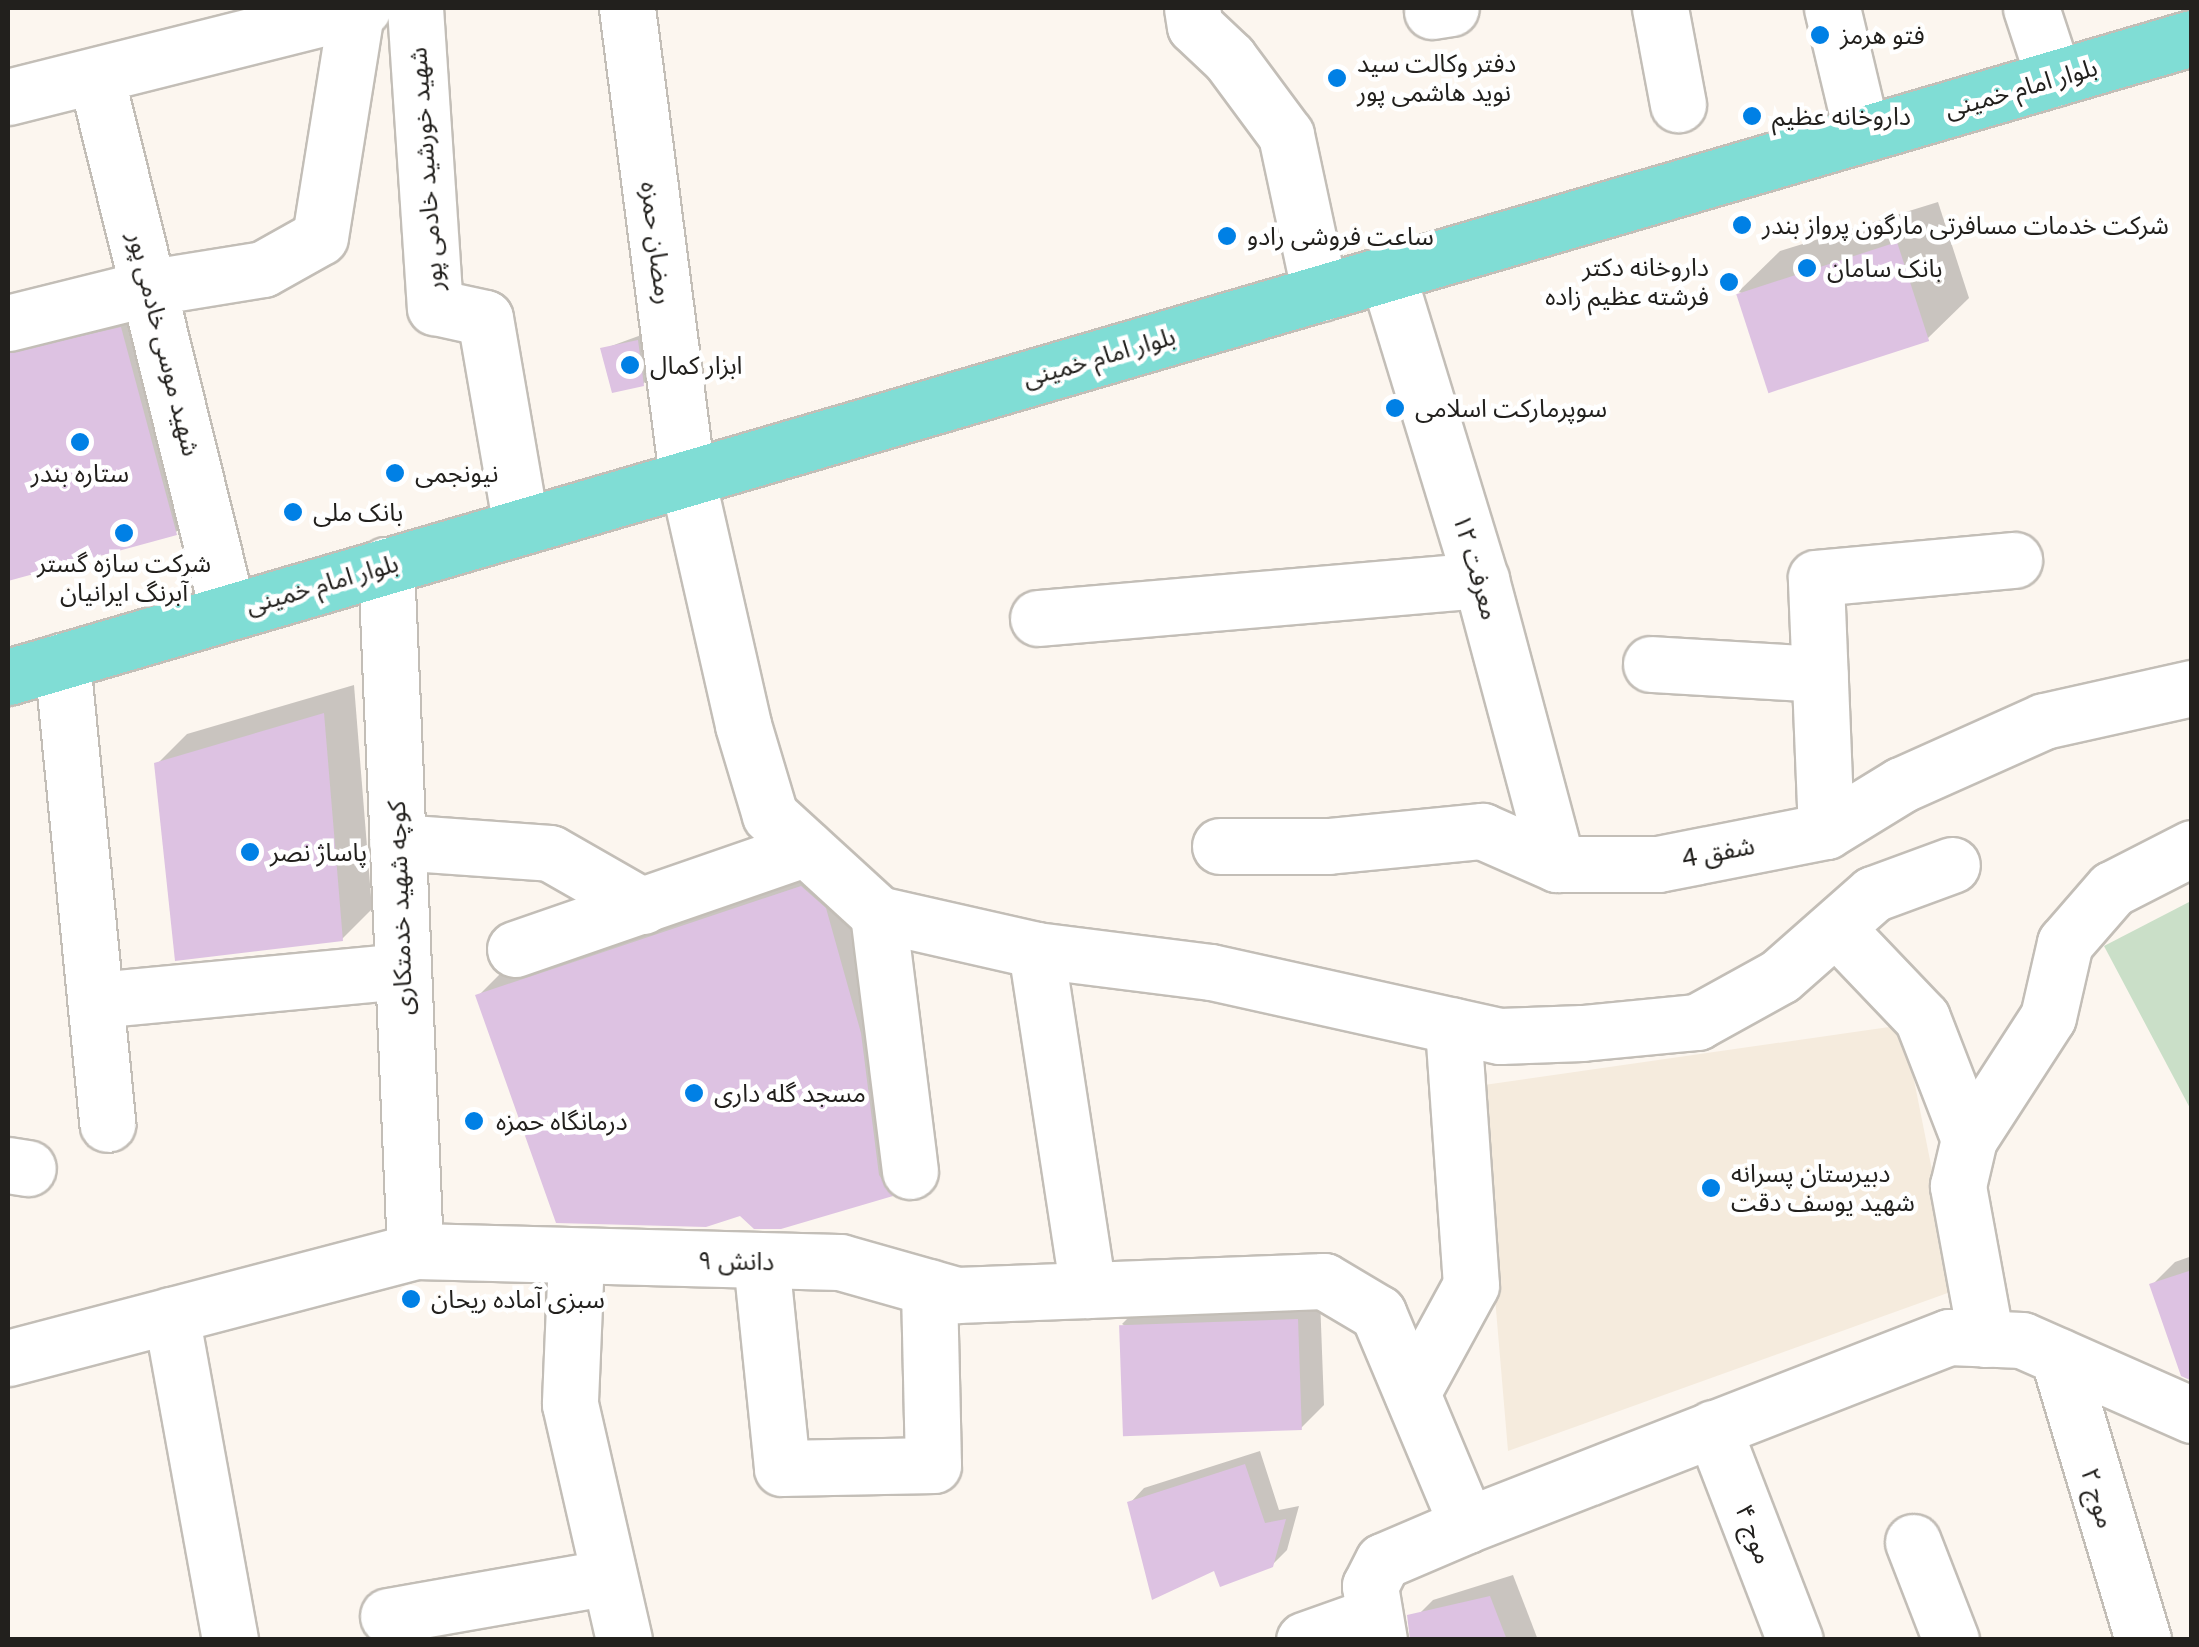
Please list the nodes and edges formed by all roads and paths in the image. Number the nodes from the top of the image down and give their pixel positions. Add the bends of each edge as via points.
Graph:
1 (414, 8) edge
2 (627, 8) edge
3 (1192, 8) edge
4 (1660, 8) edge
5 (1832, 8) edge
6 (2031, 8) edge
7 (360, 10) edge
8 (2190, 39) edge
9 (96, 77) junction
10 (2054, 78) junction
11 (8, 97) edge
12 (1678, 104) dead end
13 (1862, 134) junction
14 (1387, 273) junction
15 (152, 287) junction
16 (1320, 292) junction
17 (8, 323) edge
18 (687, 478) junction
19 (521, 526) junction
20 (2014, 560) dead end
21 (386, 565) junction
22 (1481, 580) junction
23 (228, 612) junction
24 (1038, 618) dead end
25 (62, 661) junction
26 (1651, 664) dead end
27 (1820, 674) junction
28 (8, 677) edge
29 (2192, 688) edge
30 (1826, 832) junction
31 (397, 842) junction
32 (1220, 846) dead end
33 (806, 848) junction
34 (2192, 848) edge
35 (1557, 864) junction
36 (1952, 865) dead end
37 (642, 906) junction
38 (878, 914) junction
39 (1837, 929) junction
40 (515, 950) dead end
41 (1036, 950) junction
42 (403, 971) junction
43 (96, 1000) junction
44 (1453, 1026) junction
45 (107, 1124) dead end
46 (1969, 1139) junction
47 (910, 1171) dead end
48 (415, 1252) junction
49 (576, 1258) junction
50 (761, 1261) junction
51 (929, 1286) junction
52 (1088, 1290) junction
53 (171, 1315) junction
54 (1986, 1339) junction
55 (2058, 1356) junction
56 (8, 1358) edge
57 (1412, 1394) junction
58 (2192, 1415) edge
59 (1713, 1428) junction
60 (1468, 1525) junction
61 (1912, 1542) dead end
62 (609, 1577) junction
63 (388, 1616) dead end
64 (1375, 1628) edge
65 (230, 1640) edge
66 (624, 1640) edge
67 (1304, 1640) edge
68 (1795, 1640) edge
69 (1952, 1640) edge
70 (2143, 1640) edge

1 - 19 street, شهید خورشید خادمی پور via 436,308 485,318
2 - 18 street, رمضان حمزه
3 - 16 street via 1196,26 1230,58 1286,135
4 - 12 street
5 - 13 street
6 - 10 street
7 - 9 street
7 - 15 street via 320,237 263,269
8 - 10 main road, بلوار امام خمینی
9 - 11 street
9 - 15 street, شهید موسی خادمی پور
10 - 13 main road, بلوار امام خمینی
13 - 14 main road, بلوار امام خمینی
14 - 16 main road, بلوار امام خمینی
14 - 22 street, معرفت ۱۲
15 - 17 street
15 - 23 street, شهید موسی خادمی پور
16 - 18 main road, بلوار امام خمینی
18 - 19 main road, بلوار امام خمینی
18 - 33 street, رمضان حمزه via 770,815
19 - 21 main road, بلوار امام خمینی
20 - 27 street via 1816,578
21 - 23 main road, بلوار امام خمینی
21 - 31 street, کوچه شهید خدمتکاری
22 - 24 street
22 - 35 street, معرفت ۱۲
23 - 25 main road, بلوار امام خمینی
25 - 28 main road, بلوار امام خمینی
25 - 43 street
26 - 27 street
27 - 30 street
29 - 30 street, شفق 4 via 2044,721 1900,785
30 - 35 street, شفق 4 via 1658,864
31 - 37 street via 550,853
31 - 42 street, کوچه شهید خدمتکاری
32 - 35 street, شفق 4 via 1328,846 1482,832
33 - 37 street
33 - 38 street, رمضان حمزه
34 - 46 street via 2112,889 2065,943 2048,1018
36 - 39 street via 1873,894
37 - 40 street
38 - 41 street
38 - 47 street
39 - 44 street via 1780,976 1698,1022 1500,1036
39 - 46 street via 1922,1018
41 - 44 street via 1211,972
41 - 52 street
42 - 43 street
42 - 48 street, کوچه شهید خدمتکاری
43 - 45 street
44 - 57 street via 1471,1285
46 - 54 street via 1958,1186
48 - 49 street, دانش ۹
48 - 53 street, دانش ۹
49 - 50 street, دانش ۹
49 - 62 street via 570,1404
50 - 51 street, دانش ۹ via 840,1262
50 - 51 street via 782,1468 933,1465
51 - 52 street, دانش ۹ via 957,1295
52 - 57 street, دانش ۹ via 1324,1281 1378,1314
53 - 56 street, دانش ۹
53 - 65 street
54 - 55 street via 2022,1340
54 - 59 street via 1949,1338
55 - 58 street
55 - 70 street, موج ۲
57 - 60 street, دانش ۹
59 - 60 street
59 - 68 street, موج ۴
60 - 64 street via 1382,1561 1370,1586
61 - 69 street
62 - 63 street
62 - 66 street
64 - 67 street

